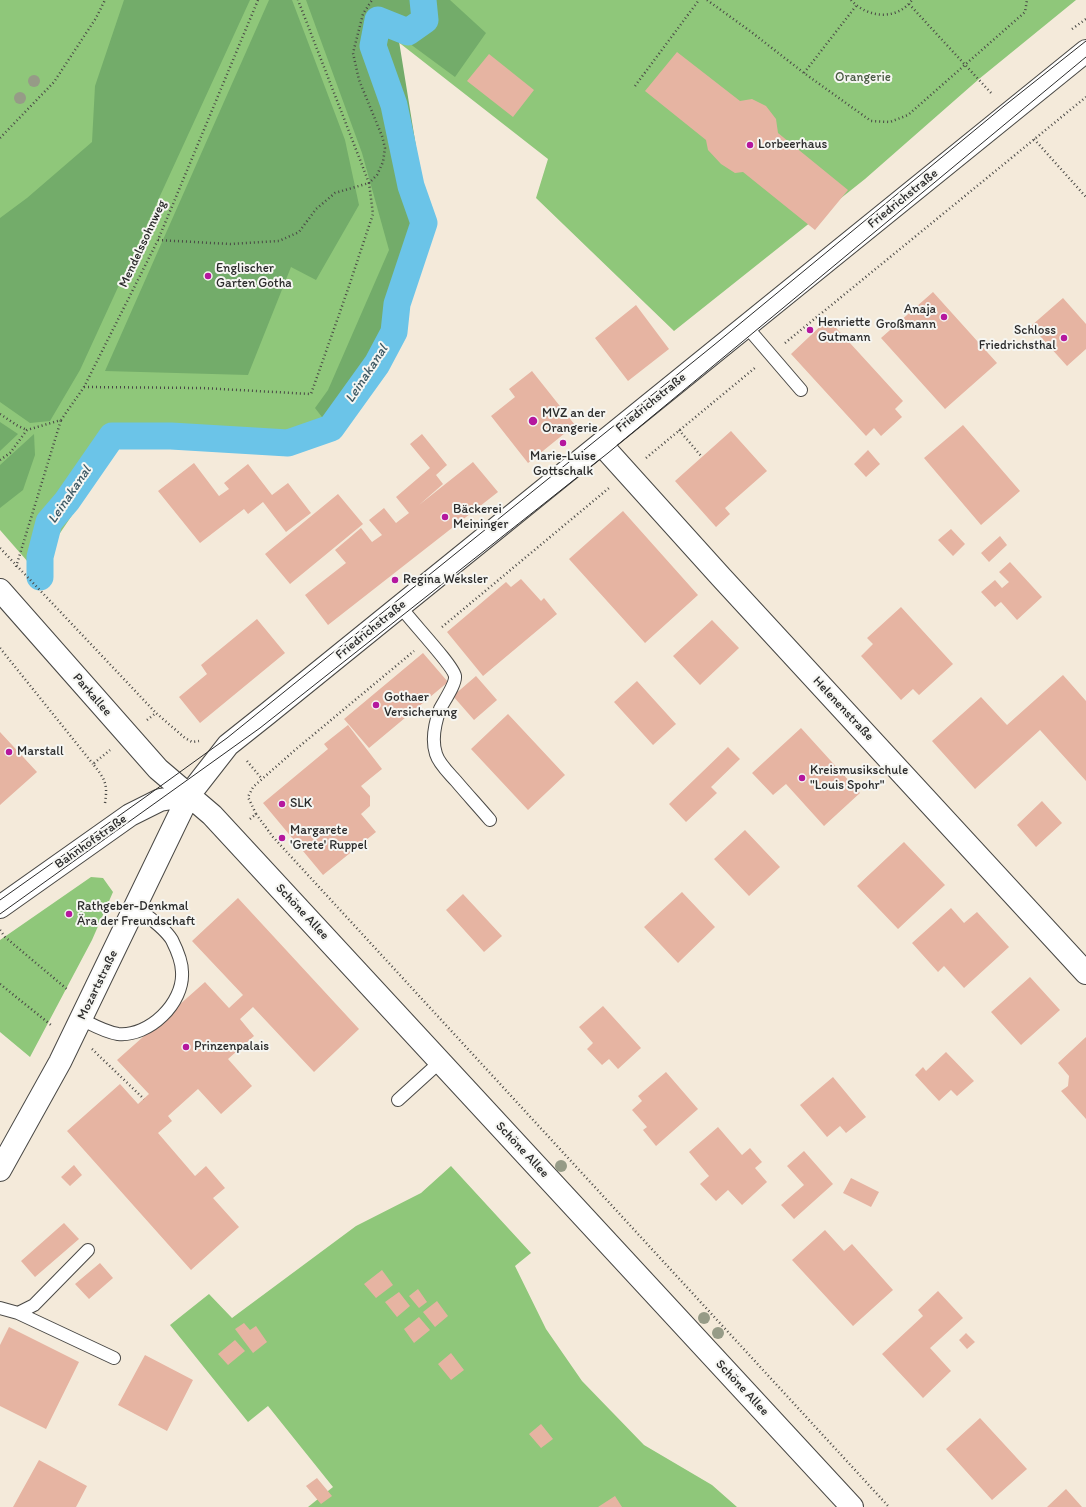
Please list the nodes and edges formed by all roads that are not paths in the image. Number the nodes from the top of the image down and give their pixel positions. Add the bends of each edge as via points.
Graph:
1 (1086, 51) edge
2 (746, 326) junction
3 (801, 390) dead end
4 (601, 444) junction
5 (0, 590) edge
6 (400, 606) junction
7 (189, 796) junction
8 (490, 820) dead end
9 (0, 907) edge
10 (136, 907) junction
11 (1086, 973) edge
12 (78, 1026) junction
13 (441, 1061) junction
14 (398, 1100) dead end
15 (0, 1170) edge
16 (88, 1250) dead end
17 (0, 1308) edge
18 (18, 1313) junction
19 (114, 1358) dead end
20 (852, 1507) edge

1 - 2 street, Friedrichstraße
2 - 3 lane
2 - 4 street, Friedrichstraße
4 - 6 street, Friedrichstraße
4 - 11 street, Helenenstraße via 721,578
5 - 7 street, Parkallee via 158,769
6 - 7 street, Friedrichstraße via 228,744
6 - 8 lane via 452,668 455,677 436,721 433,736 436,755
7 - 9 street, Bahnhofstraße via 160,800 130,814
7 - 10 street, Mozartstraße
7 - 13 street, Schöne Allee via 232,836
10 - 12 street, Mozartstraße
10 - 12 lane via 162,928 171,939 182,972 178,994 156,1021 136,1032 119,1034
12 - 15 street, Mozartstraße
13 - 14 lane
13 - 20 street, Schöne Allee
16 - 18 lane via 34,1305
17 - 18 lane
18 - 19 lane

